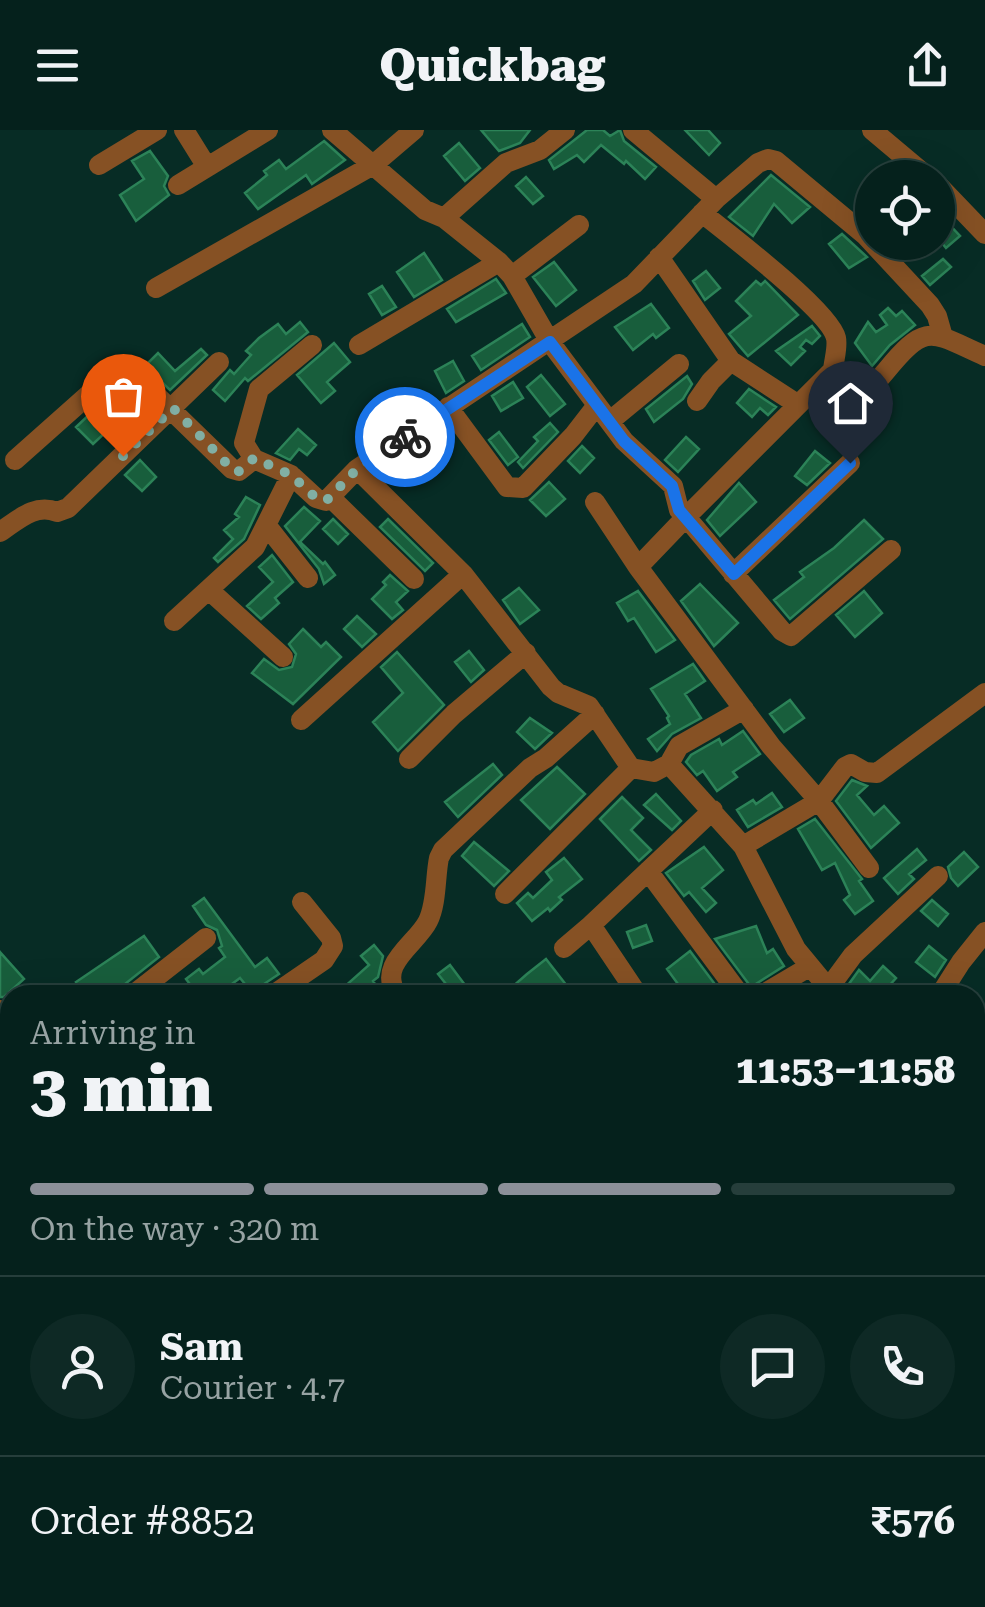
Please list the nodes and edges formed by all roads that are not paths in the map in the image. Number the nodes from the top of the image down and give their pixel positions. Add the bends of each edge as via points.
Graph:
1 (156, 130) edge
2 (184, 130) edge
3 (268, 130) edge
4 (332, 130) edge
5 (414, 130) edge
6 (565, 130) edge
7 (633, 130) edge
8 (872, 130) edge
9 (908, 160) edge
10 (99, 165) dead end
11 (374, 165) junction
12 (207, 167) junction
13 (178, 185) dead end
14 (955, 203) edge
15 (709, 206) junction
16 (444, 218) junction
17 (579, 225) dead end
18 (985, 234) edge
19 (659, 257) junction
20 (505, 269) junction
21 (156, 288) dead end
22 (943, 337) junction
23 (550, 342) junction
24 (312, 345) dead end
25 (358, 345) dead end
26 (985, 356) edge
27 (731, 361) junction
28 (218, 362) dead end
29 (679, 364) dead end
30 (833, 370) junction
31 (697, 401) dead end
32 (797, 404) junction
33 (448, 407) junction
34 (173, 408) junction
35 (604, 412) junction
36 (254, 458) junction
37 (16, 460) dead end
38 (850, 463) dead end
39 (357, 469) junction
40 (291, 475) junction
41 (330, 498) junction
42 (595, 502) dead end
43 (686, 517) junction
44 (266, 526) junction
45 (0, 532) edge
46 (890, 550) dead end
47 (638, 567) junction
48 (464, 574) junction
49 (734, 574) junction
50 (308, 578) dead end
51 (414, 579) dead end
52 (210, 591) junction
53 (174, 621) dead end
54 (526, 654) junction
55 (283, 657) dead end
56 (985, 693) edge
57 (744, 709) junction
58 (595, 714) junction
59 (301, 720) dead end
60 (410, 759) dead end
61 (669, 764) junction
62 (631, 768) junction
63 (818, 801) junction
64 (713, 810) junction
65 (743, 846) junction
66 (869, 868) dead end
67 (648, 871) junction
68 (938, 876) dead end
69 (505, 894) dead end
70 (302, 902) dead end
71 (591, 925) junction
72 (985, 932) edge
73 (206, 938) dead end
74 (564, 948) dead end
75 (809, 967) junction
76 (146, 985) edge
77 (288, 985) edge
78 (393, 985) edge
79 (631, 985) edge
80 (733, 985) edge
81 (779, 985) edge
82 (825, 985) edge
83 (835, 985) edge
84 (947, 985) edge

1 - 10 street
2 - 12 street
3 - 12 street
4 - 11 street
5 - 11 street
6 - 16 street via 540,150 506,163
7 - 15 street
8 - 9 street
11 - 16 street via 425,210
11 - 21 street
12 - 13 street
14 - 18 street
15 - 19 street
15 - 22 street via 758,163 776,161 865,235 930,305
15 - 30 street via 828,325 836,342
16 - 20 street
17 - 20 street
19 - 23 street via 634,284
19 - 27 street
20 - 23 street
20 - 25 street
22 - 26 street
22 - 30 street via 920,335 864,391
23 - 33 street
23 - 35 street
24 - 36 street via 259,390 244,443
27 - 31 street
27 - 32 street
28 - 34 street
29 - 35 street
30 - 32 street
32 - 43 street
33 - 35 street via 513,490
33 - 39 street
34 - 36 street via 232,469 238,472
34 - 37 street via 133,370 120,368
34 - 45 street via 68,508 37,510
35 - 43 street via 672,486
36 - 40 street
38 - 49 street
39 - 41 street
39 - 48 street
40 - 41 street via 316,498
40 - 44 street
41 - 51 street
42 - 47 street
43 - 47 street
43 - 49 street
44 - 50 street
44 - 52 street via 255,547
46 - 49 street via 792,636
47 - 57 street
48 - 54 street
48 - 59 street
52 - 53 street
52 - 55 street
54 - 58 street via 558,693 581,700
54 - 60 street
56 - 63 street via 877,773 844,767
57 - 61 street via 679,746
57 - 63 street
58 - 62 street
58 - 78 street via 443,850 430,918 404,947
61 - 62 street via 654,772
61 - 64 street
62 - 69 street
63 - 65 street
63 - 66 street
64 - 65 street
64 - 67 street
65 - 75 street
67 - 71 street
67 - 80 street
68 - 83 street via 854,955
70 - 77 street via 333,946
71 - 74 street
71 - 79 street
72 - 84 street
73 - 76 street
75 - 81 street
75 - 82 street

